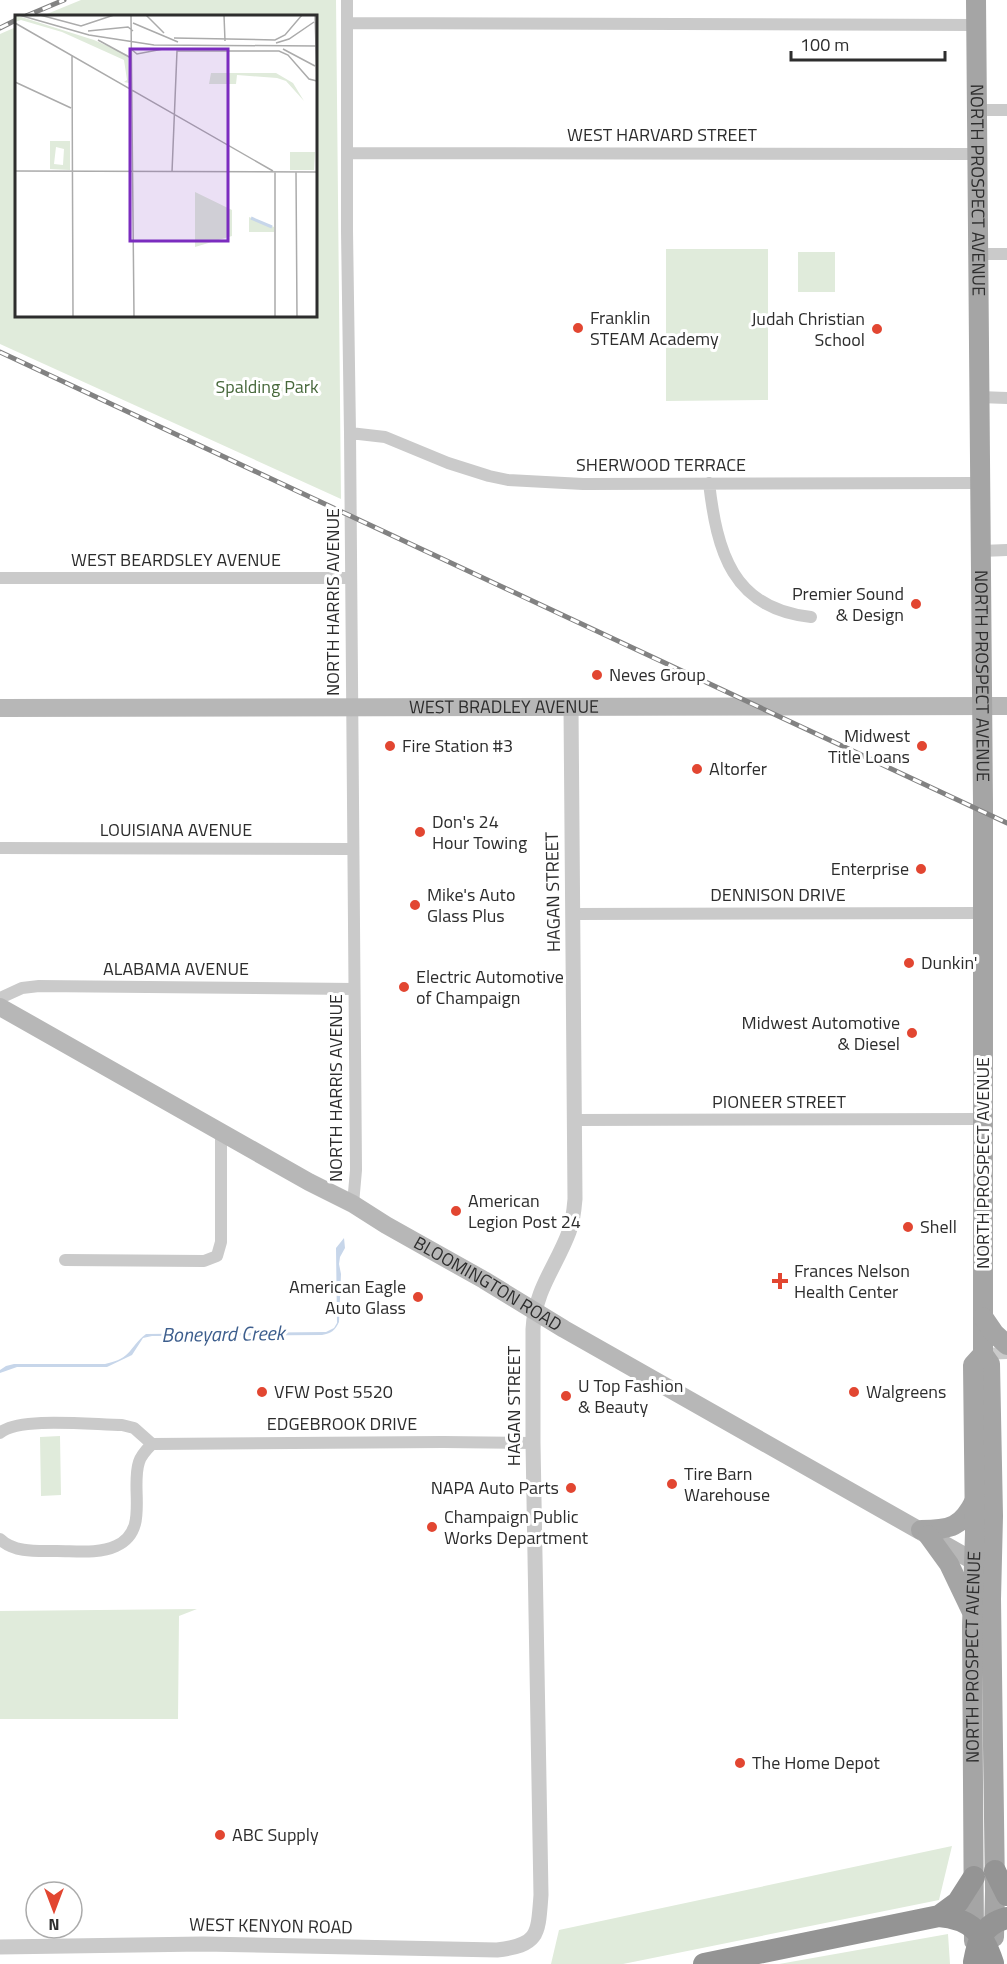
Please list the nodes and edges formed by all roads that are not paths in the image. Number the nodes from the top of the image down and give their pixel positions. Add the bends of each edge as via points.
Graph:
1 (347, 0) edge
2 (976, 0) edge
3 (347, 23) junction
4 (976, 25) junction
5 (977, 110) junction
6 (1007, 110) edge
7 (347, 153) junction
8 (977, 154) junction
9 (978, 254) junction
10 (1007, 254) edge
11 (979, 397) junction
12 (1007, 398) edge
13 (350, 433) junction
14 (709, 483) junction
15 (980, 483) junction
16 (1007, 550) edge
17 (981, 551) junction
18 (0, 578) edge
19 (351, 578) junction
20 (811, 617) dead end
21 (982, 706) junction
22 (1007, 706) edge
23 (571, 707) junction
24 (0, 708) edge
25 (352, 708) junction
26 (0, 848) edge
27 (352, 849) junction
28 (983, 912) junction
29 (573, 914) junction
30 (354, 989) junction
31 (0, 998) edge
32 (0, 1007) edge
33 (983, 1119) junction
34 (575, 1120) junction
35 (221, 1132) junction
36 (353, 1204) junction
37 (65, 1260) dead end
38 (534, 1311) junction
39 (983, 1317) junction
40 (1007, 1345) edge
41 (1007, 1353) edge
42 (983, 1354) junction
43 (0, 1433) edge
44 (533, 1443) junction
45 (152, 1444) junction
46 (975, 1500) junction
47 (993, 1516) junction
48 (925, 1532) junction
49 (0, 1539) edge
50 (1007, 1548) edge
51 (991, 1570) edge
52 (972, 1612) junction
53 (1007, 1622) edge
54 (992, 1648) junction
55 (984, 1874) junction
56 (1007, 1895) edge
57 (939, 1917) junction
58 (989, 1926) edge
59 (535, 1932) joint
60 (0, 1947) edge
61 (983, 1963) edge
62 (704, 1964) edge

1 - 3 street, NORTH HARRIS AVENUE
2 - 4 main road, NORTH PROSPECT AVENUE
3 - 4 street
3 - 7 street, NORTH HARRIS AVENUE
4 - 5 main road, NORTH PROSPECT AVENUE
5 - 6 street
5 - 8 main road, NORTH PROSPECT AVENUE
7 - 8 street, WEST HARVARD STREET
7 - 13 street, NORTH HARRIS AVENUE
8 - 9 main road, NORTH PROSPECT AVENUE
9 - 10 street
9 - 11 main road, NORTH PROSPECT AVENUE
11 - 12 street
11 - 15 main road, NORTH PROSPECT AVENUE
13 - 14 street, SHERWOOD TERRACE via 385,437 448,463 508,480
13 - 19 street, NORTH HARRIS AVENUE
14 - 15 street, SHERWOOD TERRACE
14 - 20 street via 718,540 735,574 770,608
15 - 17 main road, NORTH PROSPECT AVENUE
16 - 17 street
17 - 21 main road, NORTH PROSPECT AVENUE
18 - 19 street, WEST BEARDSLEY AVENUE
19 - 25 street, NORTH HARRIS AVENUE
21 - 22 main road, WEST BRADLEY AVENUE
21 - 23 main road, WEST BRADLEY AVENUE
21 - 28 main road, NORTH PROSPECT AVENUE
23 - 25 main road, WEST BRADLEY AVENUE
23 - 29 street, HAGAN STREET
24 - 25 main road, WEST BRADLEY AVENUE
25 - 27 street, NORTH HARRIS AVENUE
26 - 27 street, LOUISIANA AVENUE
27 - 30 street, NORTH HARRIS AVENUE
28 - 29 street, DENNISON DRIVE
28 - 33 main road, NORTH PROSPECT AVENUE
29 - 34 street, HAGAN STREET
30 - 31 street, ALABAMA AVENUE via 39,986 22,988
30 - 36 street, NORTH HARRIS AVENUE
32 - 35 main road, BLOOMINGTON ROAD
33 - 34 street, PIONEER STREET
33 - 39 main road, NORTH PROSPECT AVENUE
34 - 38 street, HAGAN STREET via 572,1223
35 - 36 main road, BLOOMINGTON ROAD
35 - 37 street via 221,1242 217,1256 204,1261
36 - 38 main road, BLOOMINGTON ROAD
38 - 44 street, HAGAN STREET
38 - 48 main road, BLOOMINGTON ROAD
39 - 40 main road
39 - 42 main road, NORTH PROSPECT AVENUE
41 - 42 street
42 - 46 main road, NORTH PROSPECT AVENUE via 973,1365
42 - 47 main road, NORTH PROSPECT AVENUE via 990,1364
43 - 45 street via 20,1424 122,1425 134,1428
44 - 45 street, EDGEBROOK DRIVE
44 - 59 street, HAGAN STREET via 541,1895
45 - 49 street via 138,1465 136,1519 122,1543 97,1550 42,1551 16,1548
46 - 48 main road via 957,1525
46 - 51 main road, NORTH PROSPECT AVENUE
47 - 50 main road
47 - 51 main road, NORTH PROSPECT AVENUE
48 - 51 main road, BLOOMINGTON ROAD
48 - 52 main road via 949,1564
51 - 52 main road, NORTH PROSPECT AVENUE
51 - 54 main road, NORTH PROSPECT AVENUE
52 - 55 main road, NORTH PROSPECT AVENUE
53 - 54 main road
54 - 55 main road, NORTH PROSPECT AVENUE
55 - 56 highway
55 - 57 highway
55 - 58 main road, NORTH PROSPECT AVENUE
57 - 58 highway
57 - 62 highway
58 - 61 highway
59 - 60 street, WEST KENYON ROAD via 522,1946 486,1950 215,1944

